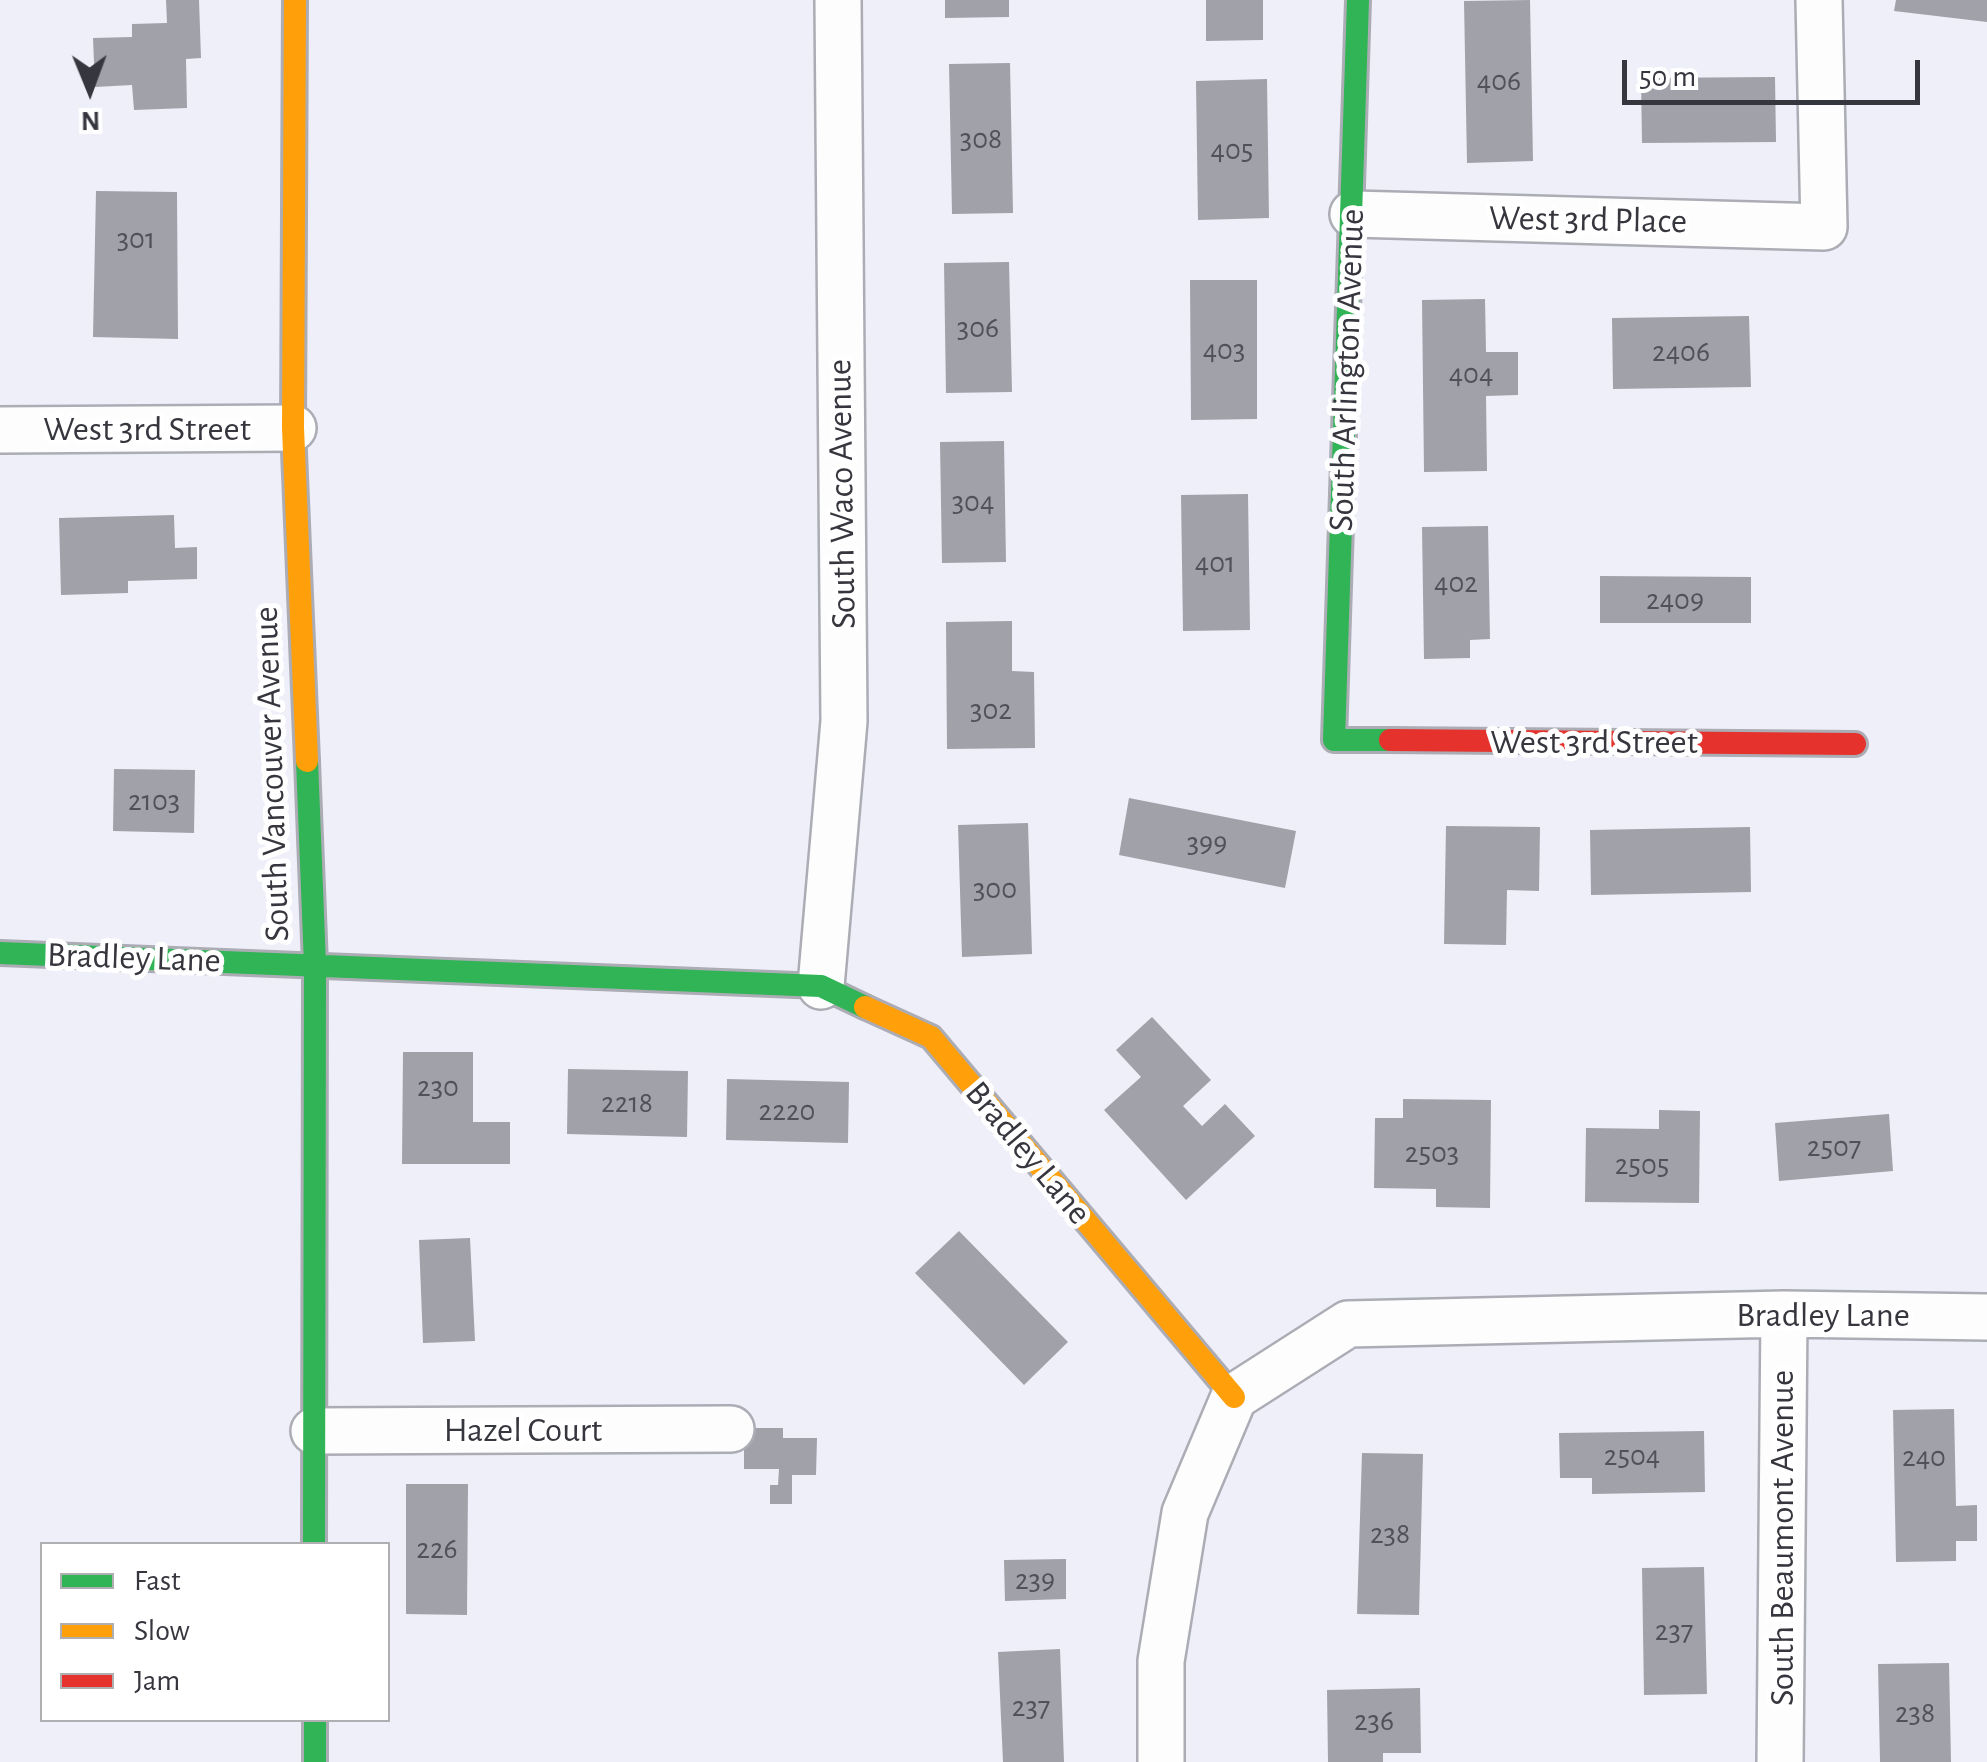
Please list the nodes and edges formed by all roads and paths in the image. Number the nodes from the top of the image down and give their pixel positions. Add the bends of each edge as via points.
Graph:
1 (295, 0) edge
2 (838, 0) edge
3 (1358, 0) edge
4 (1819, 0) edge
5 (1353, 214) junction
6 (294, 428) junction
7 (0, 430) edge
8 (1334, 740) joint
9 (1855, 744) dead end
10 (0, 952) edge
11 (315, 966) junction
12 (821, 986) junction
13 (1784, 1314) junction
14 (1987, 1316) edge
15 (1234, 1397) junction
16 (731, 1429) dead end
17 (314, 1431) junction
18 (314, 1542) edge
19 (315, 1722) edge
20 (315, 1762) edge
21 (1160, 1762) edge
22 (1780, 1762) edge

1 - 6 street, South Vancouver Avenue
2 - 12 street, South Waco Avenue via 844,721
3 - 5 street, South Arlington Avenue
4 - 5 street, West 3rd Place via 1824,226
5 - 8 street, South Arlington Avenue
6 - 7 street, West 3rd Street
6 - 11 street, South Vancouver Avenue
8 - 9 street, West 3rd Street
10 - 11 street, Bradley Lane
11 - 12 street, Bradley Lane
11 - 17 street, South Vancouver Avenue
12 - 15 street, Bradley Lane via 931,1037
13 - 14 street, Bradley Lane
13 - 15 street, Bradley Lane via 1348,1324
13 - 22 street, South Beaumont Avenue
15 - 21 street via 1185,1513 1161,1661
16 - 17 street, Hazel Court
17 - 18 street, South Vancouver Avenue
19 - 20 street

